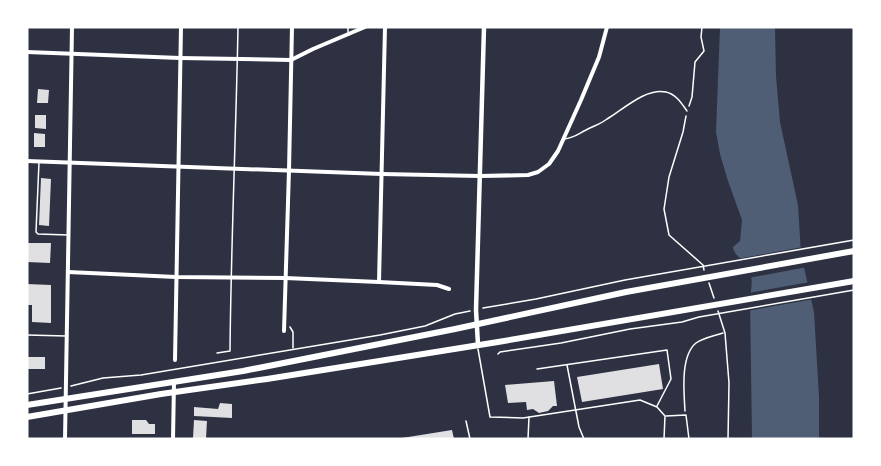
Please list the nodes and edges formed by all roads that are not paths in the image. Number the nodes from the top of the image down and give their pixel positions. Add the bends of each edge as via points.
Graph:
1 (72, 27) edge
2 (181, 27) edge
3 (238, 27) edge
4 (292, 27) edge
5 (348, 27) edge
6 (365, 27) edge
7 (385, 27) edge
8 (484, 27) edge
9 (606, 27) edge
10 (348, 34) junction
11 (27, 52) edge
12 (72, 54) junction
13 (180, 58) junction
14 (237, 59) junction
15 (291, 60) junction
16 (687, 111) road end
17 (564, 139) junction
18 (27, 161) edge
19 (39, 161) junction
20 (71, 162) junction
21 (179, 166) junction
22 (235, 168) junction
23 (289, 170) junction
24 (382, 174) junction
25 (480, 176) junction
26 (69, 235) junction
27 (854, 251) edge
28 (68, 272) junction
29 (176, 277) junction
30 (231, 278) junction
31 (285, 279) junction
32 (854, 281) edge
33 (379, 282) junction
34 (449, 289) dead end
35 (476, 324) junction
36 (284, 331) dead end
37 (27, 335) edge
38 (67, 336) junction
39 (478, 345) junction
40 (217, 353) dead end
41 (175, 360) dead end
42 (567, 365) junction
43 (537, 369) dead end
44 (174, 382) junction
45 (174, 392) junction
46 (65, 399) junction
47 (27, 405) edge
48 (657, 407) junction
49 (577, 410) junction
50 (65, 411) junction
51 (665, 416) junction
52 (27, 417) edge
53 (529, 417) junction
54 (466, 421) dead end
55 (64, 439) edge
56 (173, 439) edge
57 (470, 439) edge
58 (528, 439) edge
59 (584, 439) edge
60 (664, 439) edge
61 (689, 439) edge

1 - 12 street
2 - 13 street
3 - 14 lane
4 - 15 street
5 - 10 lane
6 - 10 street
7 - 24 street
8 - 25 street
9 - 17 street via 599,57
10 - 15 street
11 - 12 street
12 - 13 street
12 - 20 street
13 - 14 street
13 - 21 street
14 - 15 street
14 - 22 lane
15 - 23 street
16 - 17 lane via 666,92 649,93 573,138
17 - 25 street via 549,164 538,172 528,176
18 - 19 street
19 - 20 street
19 - 26 lane via 36,232
20 - 21 street
20 - 26 street
21 - 22 street
21 - 29 street
22 - 23 street
22 - 30 lane
23 - 24 street
23 - 31 street
24 - 25 street
24 - 33 street
25 - 35 street
26 - 28 street
27 - 35 main road via 687,280
28 - 29 street
28 - 38 street
29 - 30 street
29 - 41 street
30 - 31 street
30 - 40 lane via 230,351
31 - 33 street
31 - 36 street
32 - 39 main road
33 - 34 street
35 - 39 street
35 - 44 main road
37 - 38 lane
38 - 46 street
39 - 45 main road
39 - 53 lane via 490,417
42 - 43 lane
42 - 48 lane via 668,350 671,379
42 - 49 lane
44 - 45 street
44 - 46 main road
45 - 50 main road
45 - 56 street
46 - 47 main road
46 - 50 street
48 - 49 lane via 640,400
48 - 51 lane
49 - 53 lane
49 - 59 lane
50 - 52 main road
50 - 55 street
51 - 60 lane
51 - 61 lane via 686,415
53 - 58 lane
54 - 57 lane

